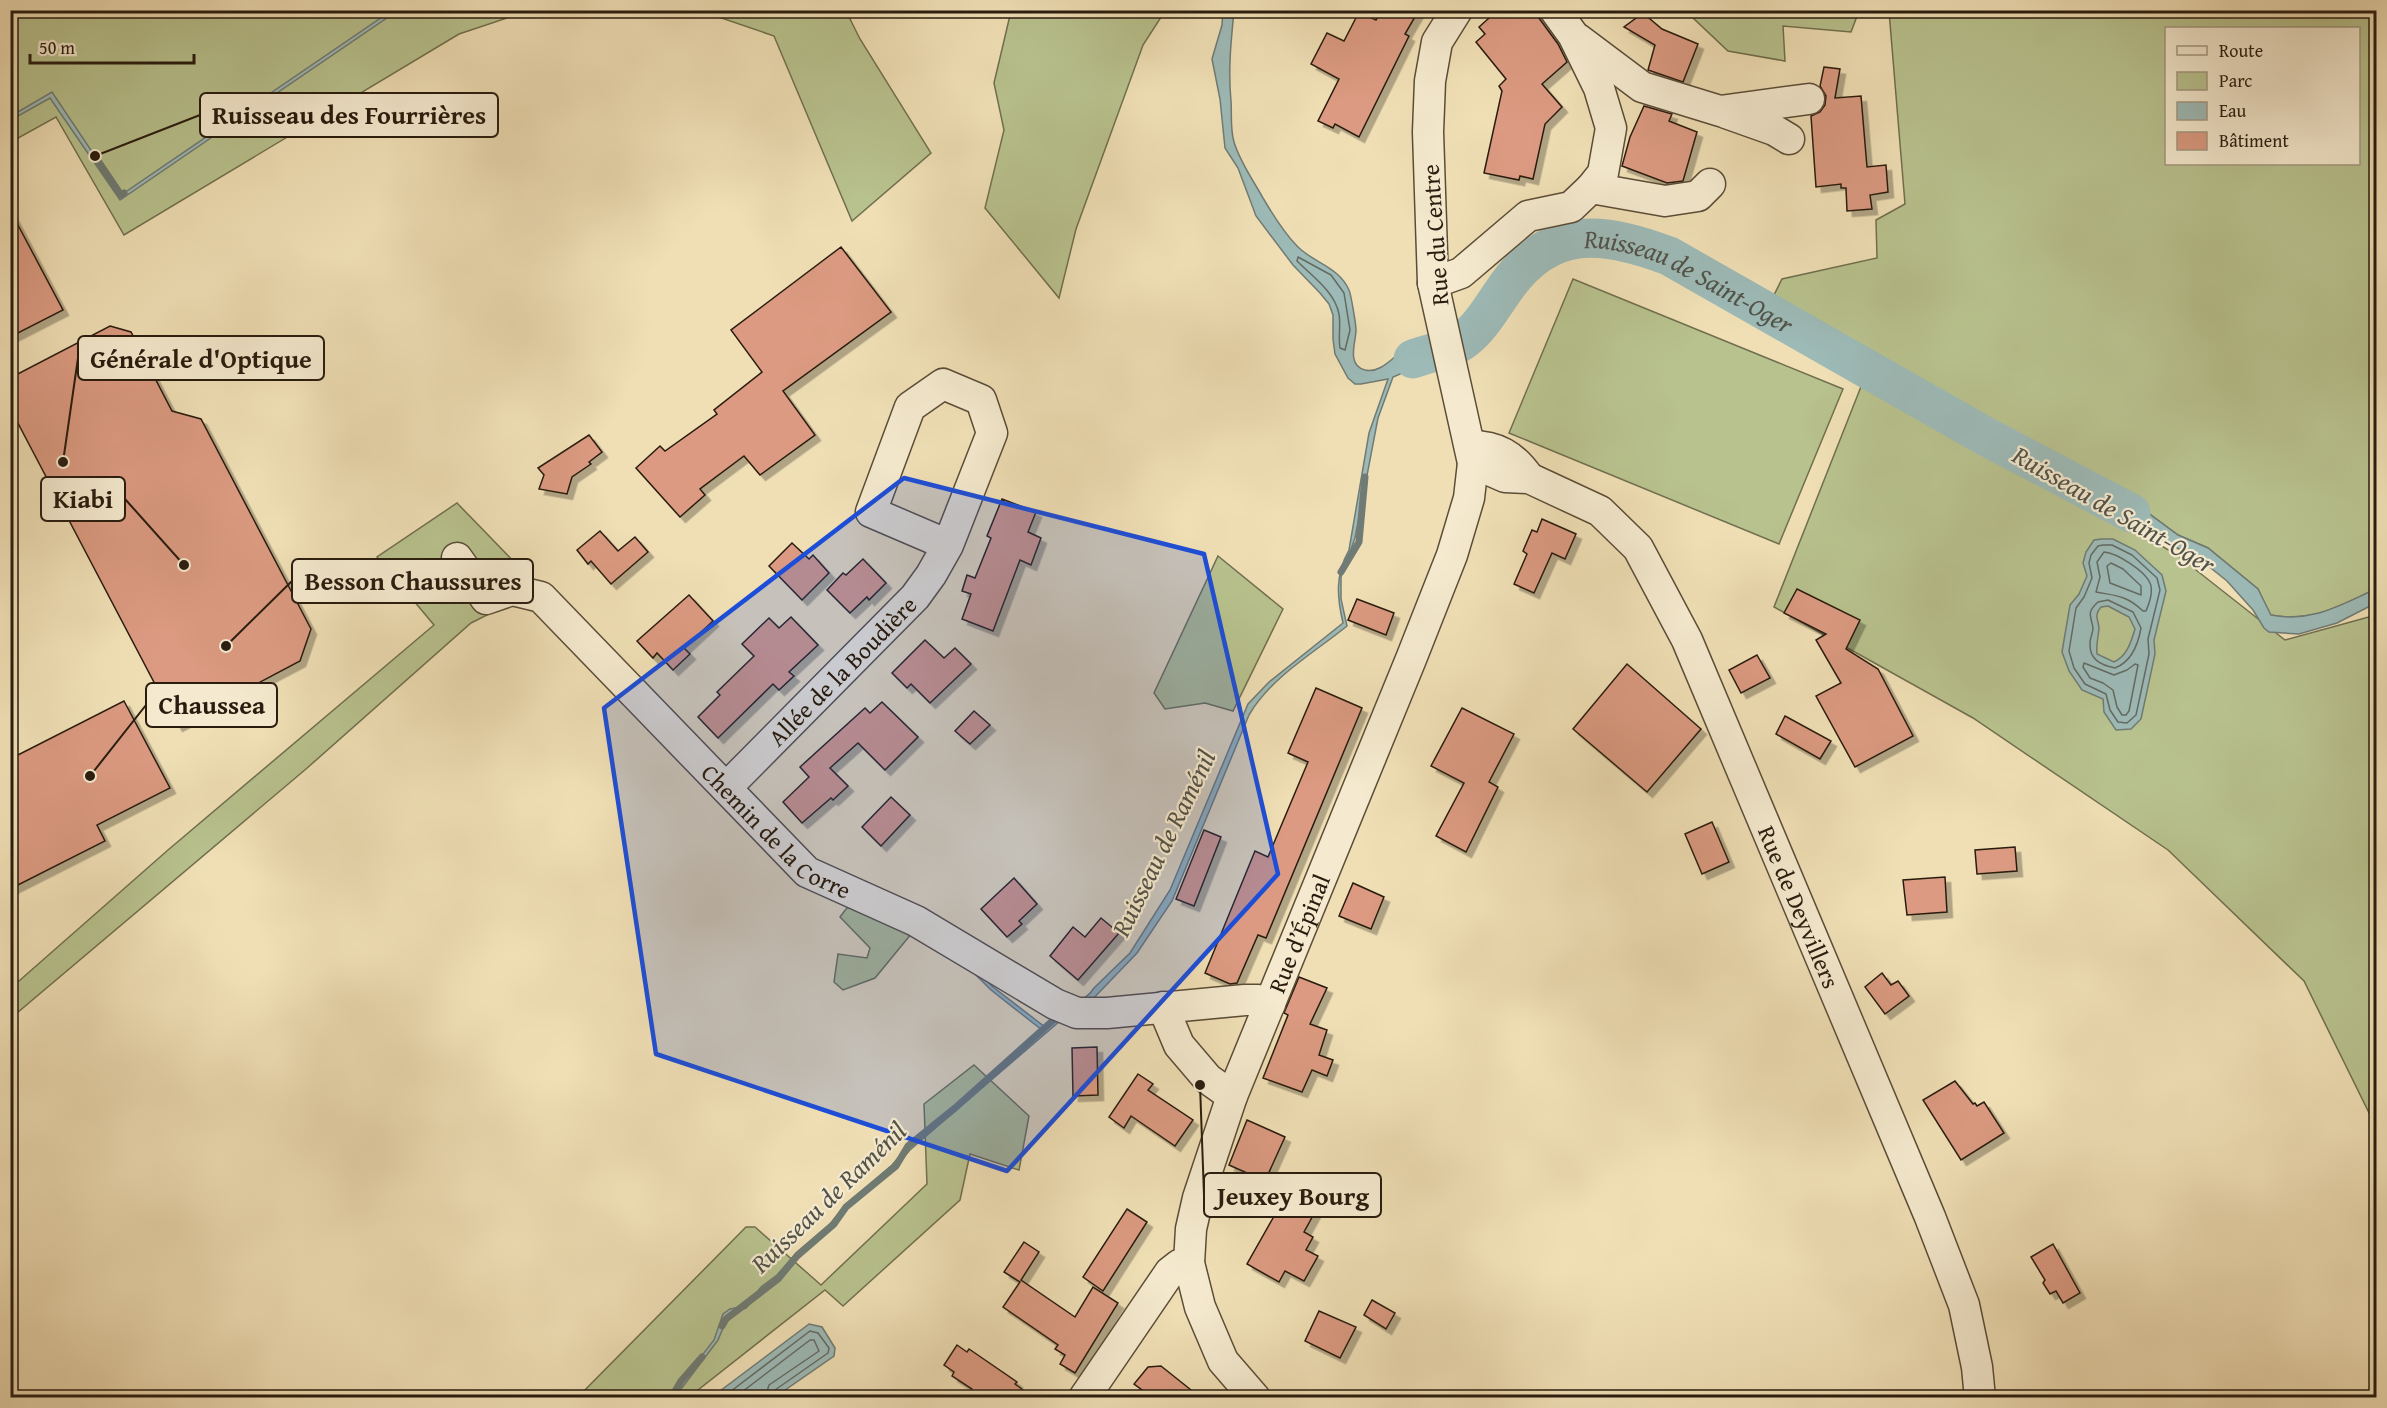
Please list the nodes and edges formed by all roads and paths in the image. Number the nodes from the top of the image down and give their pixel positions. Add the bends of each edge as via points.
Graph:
1 (1457, 10) edge
2 (1555, 10) edge
3 (1573, 35) junction
4 (1809, 99) dead end
5 (1720, 111) junction
6 (1789, 139) dead end
7 (1710, 184) dead end
8 (1591, 188) junction
9 (1433, 283) junction
10 (1472, 455) junction
11 (948, 545) junction
12 (456, 558) dead end
13 (726, 788) junction
14 (1270, 1004) junction
15 (1163, 1007) junction
16 (1232, 1096) junction
17 (1189, 1263) junction
18 (1084, 1398) edge
19 (1255, 1398) edge
20 (1980, 1398) edge

1 - 9 street, Rue du Centre via 1437,42 1430,81
2 - 3 street
3 - 5 street via 1642,87
3 - 8 street via 1599,88 1611,128 1603,173
4 - 5 street
5 - 6 street
7 - 8 street via 1698,196 1665,201
8 - 9 street via 1570,207 1528,216 1461,273
9 - 10 street, Rue du Centre
10 - 14 street, Rue d’Épinal via 1469,498 1452,555
10 - 20 street, Rue de Deyvillers via 1487,446 1499,450 1529,478 1600,511 1638,548 1687,640 1930,1217 1964,1305
11 - 11 street, Allée de la Boudière via 992,433 981,400 943,384 910,407 871,512
11 - 13 street, Allée de la Boudière via 915,597
12 - 13 street, Chemin de la Corre via 486,599 512,590 541,597
13 - 15 street, Chemin de la Corre via 807,872 916,921 1066,1009 1107,1013
14 - 15 street, Chemin de la Corre via 1245,1000
14 - 16 street, Rue d’Épinal
15 - 16 street via 1179,1045 1208,1079
16 - 17 street, Rue d’Épinal via 1198,1198
17 - 18 street via 1170,1272
17 - 19 street, Rue d’Épinal via 1200,1307 1224,1361

